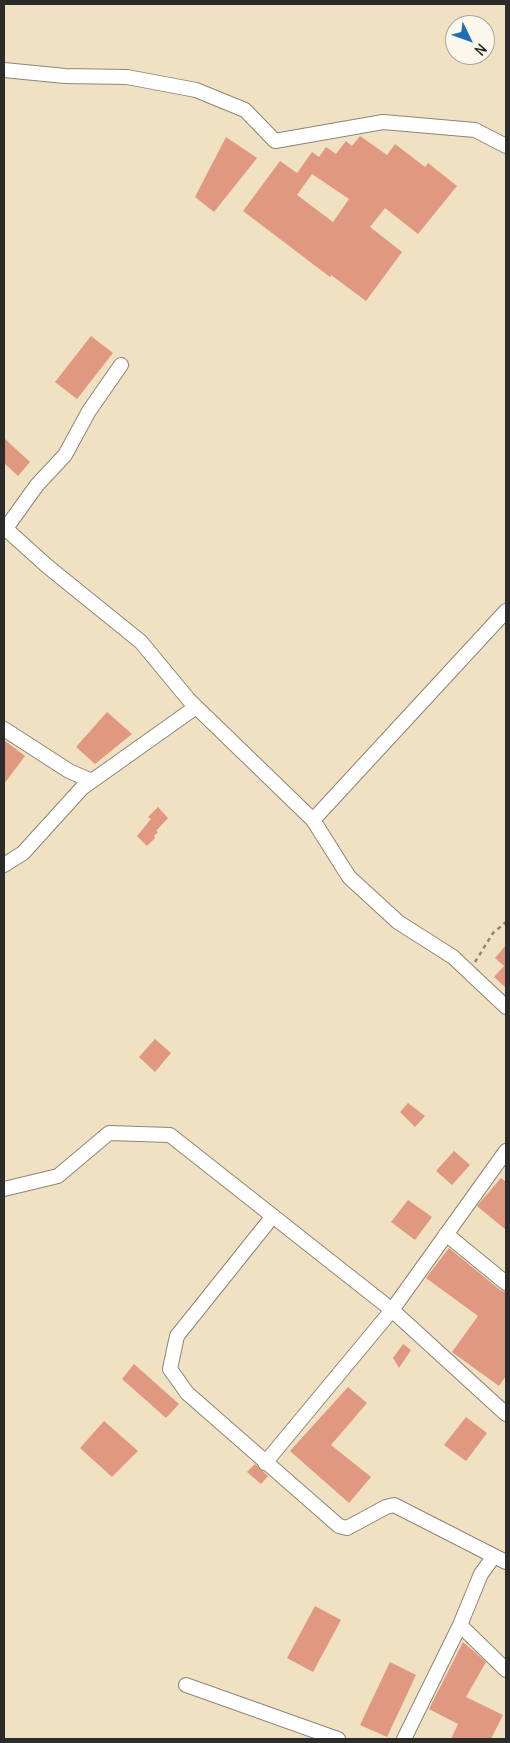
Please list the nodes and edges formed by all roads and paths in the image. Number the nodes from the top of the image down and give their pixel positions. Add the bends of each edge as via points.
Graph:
1 (4, 70) edge
2 (506, 146) edge
3 (121, 366) dead end
4 (5, 530) edge
5 (506, 611) edge
6 (196, 707) junction
7 (4, 729) edge
8 (92, 781) junction
9 (313, 820) junction
10 (4, 865) edge
11 (506, 922) edge
12 (468, 971) junction
13 (506, 1007) edge
14 (506, 1151) edge
15 (4, 1189) edge
16 (273, 1216) junction
17 (446, 1234) junction
18 (506, 1283) edge
19 (392, 1310) junction
20 (504, 1408) edge
21 (265, 1462) junction
22 (500, 1559) edge
23 (460, 1625) junction
24 (506, 1670) edge
25 (186, 1685) dead end
26 (414, 1719) junction
27 (338, 1739) edge
28 (404, 1739) edge
29 (414, 1739) edge

1 - 2 street via 65,76 127,77 196,90 245,110 275,140 383,122 475,130
3 - 4 street via 89,410 65,455 37,485
4 - 6 street via 141,642
5 - 9 street
6 - 8 street
6 - 9 street
7 - 8 street via 69,771
8 - 10 street via 23,853
9 - 12 street via 349,877 398,922 453,957
11 - 12 path via 493,932
12 - 13 street
14 - 17 street
15 - 16 street via 58,1176 109,1134 170,1135
16 - 19 street
16 - 21 street via 176,1336 170,1369 187,1393
17 - 18 street
17 - 19 street
19 - 20 street
19 - 21 street
21 - 22 street via 339,1526 347,1528 394,1505
22 - 23 street via 481,1574
23 - 24 street
23 - 26 street
25 - 27 street
26 - 28 street
26 - 29 street

